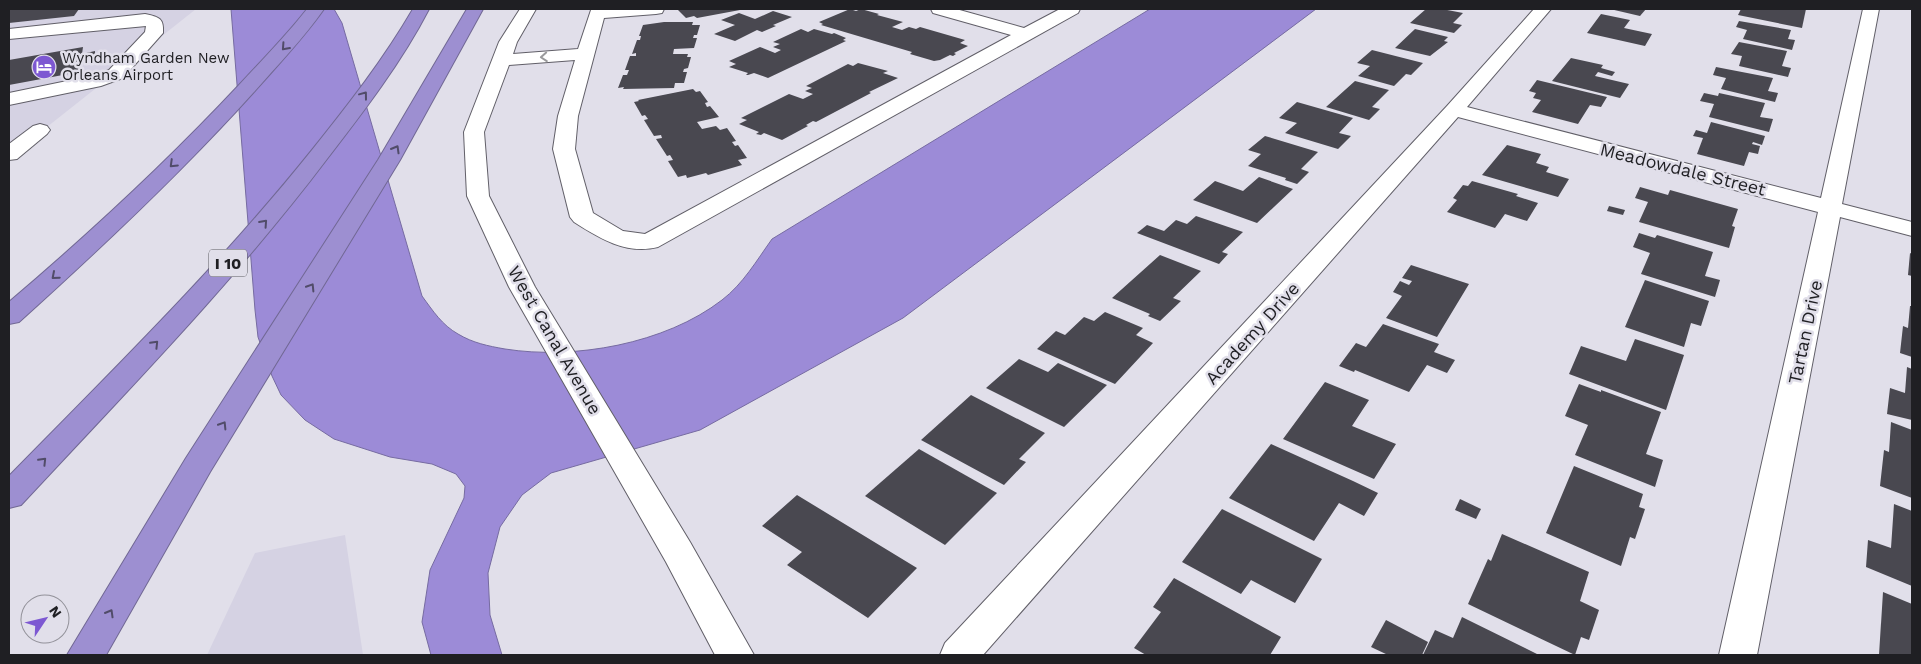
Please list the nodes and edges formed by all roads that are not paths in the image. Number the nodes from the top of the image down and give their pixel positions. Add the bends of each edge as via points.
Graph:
1 (316, 9) edge
2 (421, 9) edge
3 (528, 9) edge
4 (656, 9) edge
5 (939, 9) edge
6 (1072, 9) edge
7 (1543, 9) edge
8 (1871, 9) edge
9 (473, 14) edge
10 (9, 34) edge
11 (1026, 34) junction
12 (586, 54) junction
13 (502, 60) junction
14 (9, 99) edge
15 (1454, 110) junction
16 (40, 130) dead end
17 (9, 154) edge
18 (1830, 207) junction
19 (1912, 229) edge
20 (9, 316) edge
21 (9, 496) edge
22 (86, 655) edge
23 (735, 655) edge
24 (959, 655) edge
25 (1738, 655) edge

1 -> 20 highway via 206,132 75,259
21 -> 2 highway, I 10 via 164,334 293,190 373,84
3 - 13 street, West Canal Avenue via 508,42
4 - 12 street via 597,14
5 - 11 street
6 - 11 street
7 - 15 street, Academy Drive
8 - 18 street, Tartan Drive
22 -> 9 highway via 197,466 342,238
10 - 14 street via 145,19 155,23 154,34 116,74
11 - 12 street via 649,242 617,238 582,217 564,149 568,116
12 -> 13 street
13 - 23 street, West Canal Avenue via 474,132 478,196 522,287
15 - 18 street, Meadowdale Street
15 - 24 street, Academy Drive
16 - 17 street
18 - 19 street, Meadowdale Street
18 - 25 street, Tartan Drive

